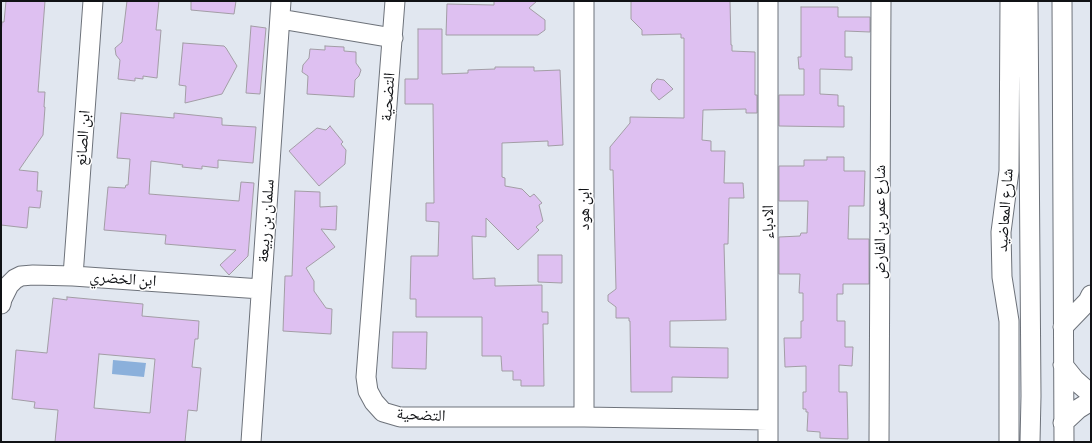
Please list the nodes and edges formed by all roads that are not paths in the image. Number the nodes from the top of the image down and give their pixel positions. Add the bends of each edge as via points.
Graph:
1 (93, 1) edge
2 (395, 1) edge
3 (584, 1) edge
4 (768, 1) edge
5 (881, 1) edge
6 (1010, 1) edge
7 (1028, 1) edge
8 (1062, 1) edge
9 (281, 10) edge
10 (393, 38) junction
11 (73, 276) junction
12 (261, 289) junction
13 (1091, 295) edge
14 (1, 304) edge
15 (1063, 327) junction
16 (1063, 365) junction
17 (1091, 394) edge
18 (1091, 401) edge
19 (584, 417) junction
20 (768, 420) junction
21 (1063, 423) junction
22 (251, 442) edge
23 (768, 442) edge
24 (879, 442) edge
25 (1009, 442) edge
26 (1030, 442) edge
27 (1064, 442) edge

1 - 11 street, ابن الصانع
2 - 10 street, التضحية
3 - 19 street, ابن هود
4 - 20 street, الادباء
5 - 24 street, شارع عمر بن الفارض
6 - 25 street, شارع المعاضيد via 1009,171 1001,232 1002,278 1009,321
7 - 26 street, شارع المعاضيد
8 - 15 street
9 - 10 street
9 - 12 street, سلمان بن ربيعة
10 - 19 street, التضحية via 366,377 368,391 383,412 400,417
11 - 12 street, ابن الخضري
11 - 14 street, ابن الخضري via 21,276 9,285
12 - 22 street, سلمان بن ربيعة
13 - 15 street
15 - 16 street
16 - 17 street
16 - 21 street
18 - 21 street
19 - 20 street, التضحية
20 - 23 street, الادباء
21 - 27 street

